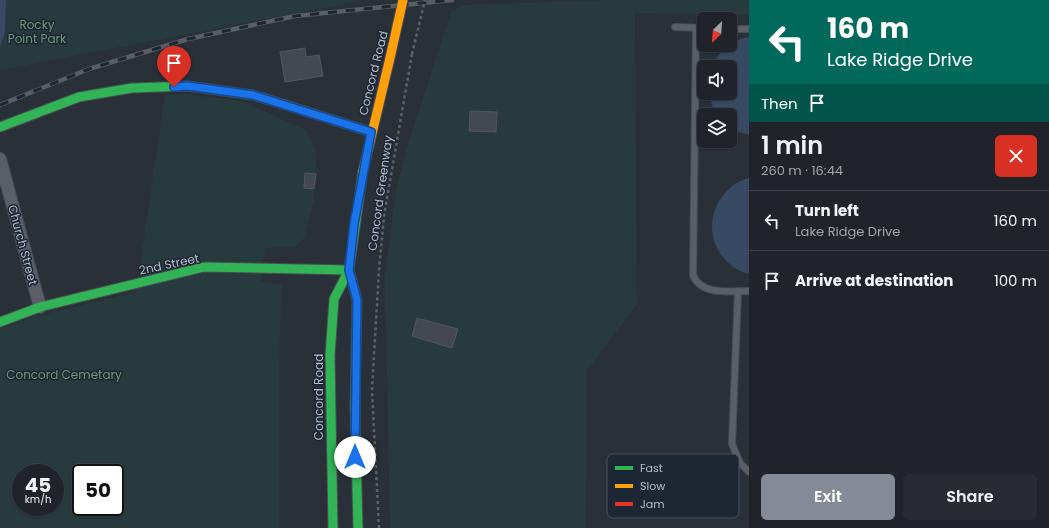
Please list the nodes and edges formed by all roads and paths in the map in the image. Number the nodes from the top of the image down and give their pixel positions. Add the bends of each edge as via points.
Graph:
1 (404, 0) edge
2 (425, 0) edge
3 (675, 27) dead end
4 (696, 28) joint
5 (737, 29) edge
6 (749, 29) edge
7 (0, 127) edge
8 (371, 132) junction
9 (0, 159) edge
10 (349, 270) junction
11 (738, 291) junction
12 (749, 291) edge
13 (40, 306) junction
14 (0, 322) edge
15 (736, 454) edge
16 (739, 461) edge
17 (749, 472) edge
18 (333, 528) edge
19 (358, 528) edge
20 (379, 528) edge

1 - 8 main road, Concord Road, bridge
2 - 20 path, Concord Greenway, bridge via 412,54 384,216 379,270 372,390
3 - 4 lane
4 - 11 lane via 693,275 695,281 708,289
5 - 6 lane
7 - 8 main road via 79,97 132,88 188,86 253,95
8 - 10 main road, Concord Road via 355,218
9 - 13 street, Church Street
10 - 13 main road, 2nd Street via 204,267
10 - 18 main road, Concord Road via 334,299 330,355
10 - 19 main road, Concord Road via 357,300 355,415
11 - 12 lane
11 - 15 lane via 732,444
13 - 14 main road, 2nd Street
16 - 17 lane

